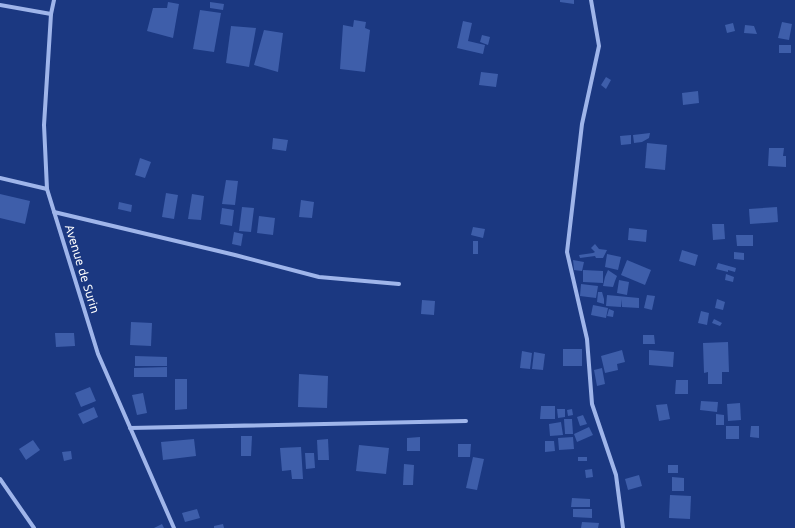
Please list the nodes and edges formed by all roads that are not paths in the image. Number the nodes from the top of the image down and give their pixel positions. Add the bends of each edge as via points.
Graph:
1 (54, 0) edge
2 (591, 0) edge
3 (0, 5) edge
4 (51, 14) junction
5 (0, 178) edge
6 (47, 189) junction
7 (54, 212) junction
8 (399, 284) dead end
9 (466, 421) dead end
10 (130, 428) junction
11 (0, 479) edge
12 (34, 528) edge
13 (174, 528) edge
14 (623, 528) edge

1 - 4 street, Avenue de Surin
2 - 14 street via 599,46 582,124 567,252 587,339 592,404 616,475
3 - 4 street
4 - 6 street, Avenue de Surin via 44,125
5 - 6 street
6 - 7 street, Avenue de Surin
7 - 8 street via 319,277
7 - 10 street, Avenue de Surin via 98,354
9 - 10 street
10 - 13 street, Avenue de Surin
11 - 12 street

